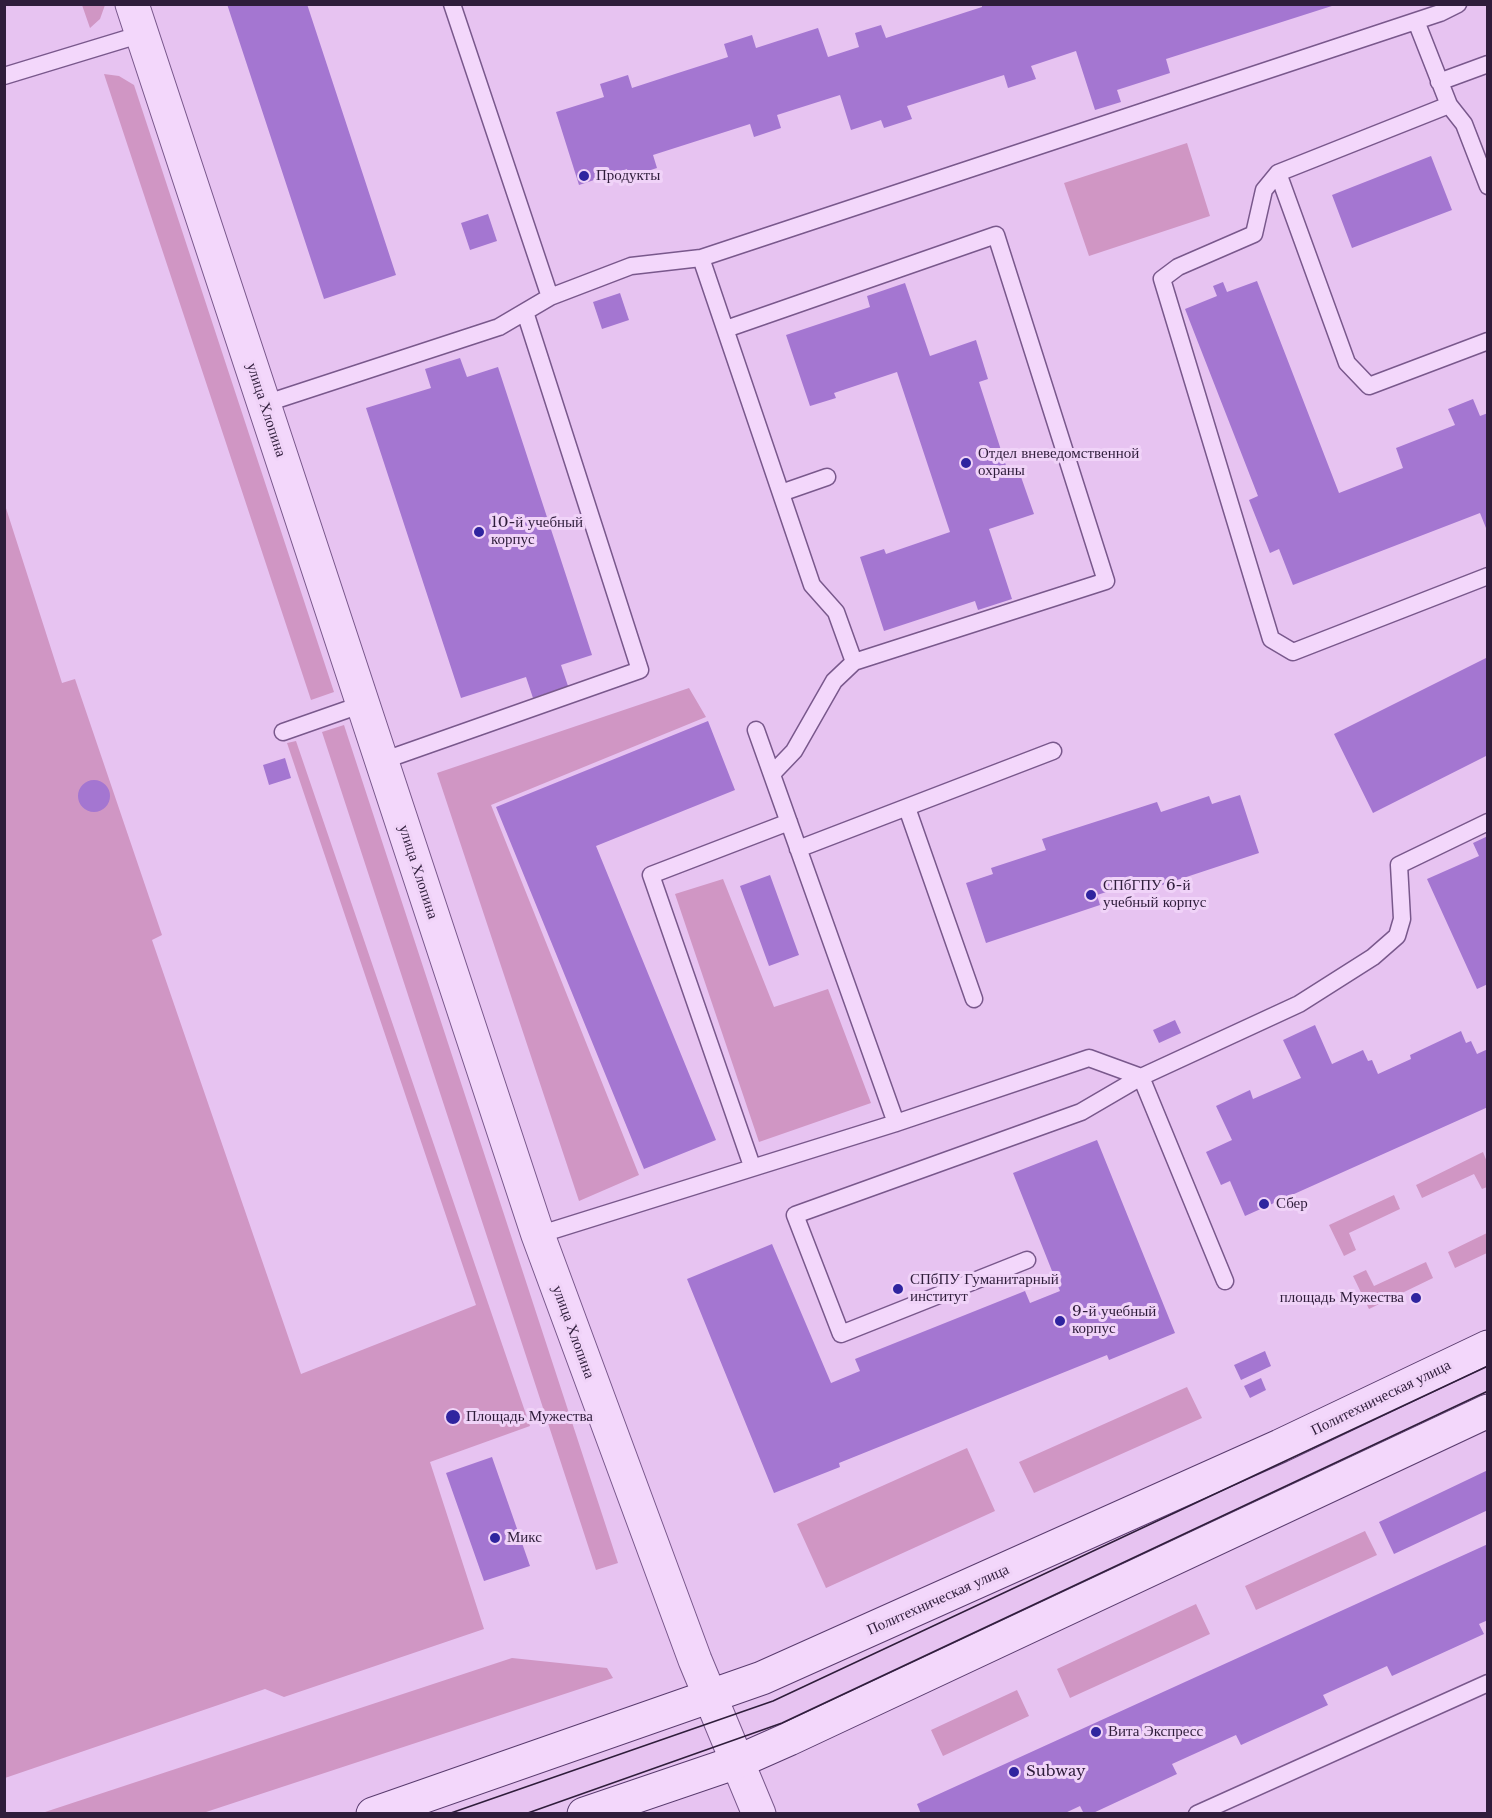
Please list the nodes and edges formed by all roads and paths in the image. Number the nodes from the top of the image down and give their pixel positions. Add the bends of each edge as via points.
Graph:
1 (1458, 4) edge
2 (456, 6) edge
3 (137, 19) edge
4 (1416, 21) junction
5 (1488, 64) edge
6 (4, 76) edge
7 (1439, 82) junction
8 (1449, 105) junction
9 (1278, 173) junction
10 (1488, 186) edge
11 (701, 258) junction
12 (550, 297) junction
13 (525, 312) junction
14 (726, 329) junction
15 (1488, 341) edge
16 (264, 404) junction
17 (827, 477) dead end
18 (781, 494) junction
19 (1488, 576) edge
20 (854, 662) junction
21 (363, 704) junction
22 (756, 730) dead end
23 (283, 732) dead end
24 (1053, 752) dead end
25 (382, 761) junction
26 (772, 774) junction
27 (908, 808) junction
28 (789, 822) junction
29 (1488, 822) edge
30 (798, 849) junction
31 (974, 999) dead end
32 (1141, 1077) junction
33 (896, 1123) junction
34 (752, 1166) junction
35 (538, 1235) junction
36 (1027, 1260) dead end
37 (1225, 1281) dead end
38 (1488, 1347) edge
39 (1488, 1411) edge
40 (1488, 1683) edge
41 (709, 1696) junction
42 (737, 1761) junction
43 (373, 1814) edge
44 (584, 1814) edge
45 (759, 1814) edge
46 (1197, 1814) edge

1 - 4 lane
2 - 12 lane
3 - 6 lane
3 - 16 main road, улица Хлопина
4 - 7 lane
4 - 11 lane
5 - 7 lane
7 - 8 lane
8 - 9 lane
8 - 10 lane via 1464,124
9 - 15 lane via 1347,363 1369,386
9 - 19 lane via 1264,190 1254,234 1178,267 1162,279 1271,639 1293,652
11 - 12 lane via 631,266
11 - 14 lane
12 - 13 lane
13 - 16 lane via 499,327
13 - 25 lane via 640,670
14 - 18 lane
14 - 20 lane via 996,235 1106,581
16 - 21 main road, улица Хлопина
17 - 18 lane
18 - 20 lane via 812,585 836,612
20 - 26 lane via 834,681 795,751
21 - 23 lane
21 - 25 main road, улица Хлопина
22 - 26 lane
24 - 27 lane
25 - 35 main road, улица Хлопина
26 - 28 lane
27 - 30 lane
27 - 31 lane
28 - 30 lane
28 - 34 lane via 651,875
29 - 32 lane via 1399,865 1402,919 1397,936 1373,957 1299,1004
30 - 33 lane
32 - 33 lane via 1089,1058
32 - 36 lane via 1081,1112 795,1215 841,1334
32 - 37 lane
33 - 34 lane
34 - 35 lane
35 - 41 main road, улица Хлопина
38 - 41 main road, Политехническая улица via 1015,1565 762,1678
39 - 42 main road
40 - 46 lane
41 - 42 main road, улица Хлопина
41 - 43 main road, Политехническая улица
42 - 44 main road
42 - 45 main road, улица Хлопина

